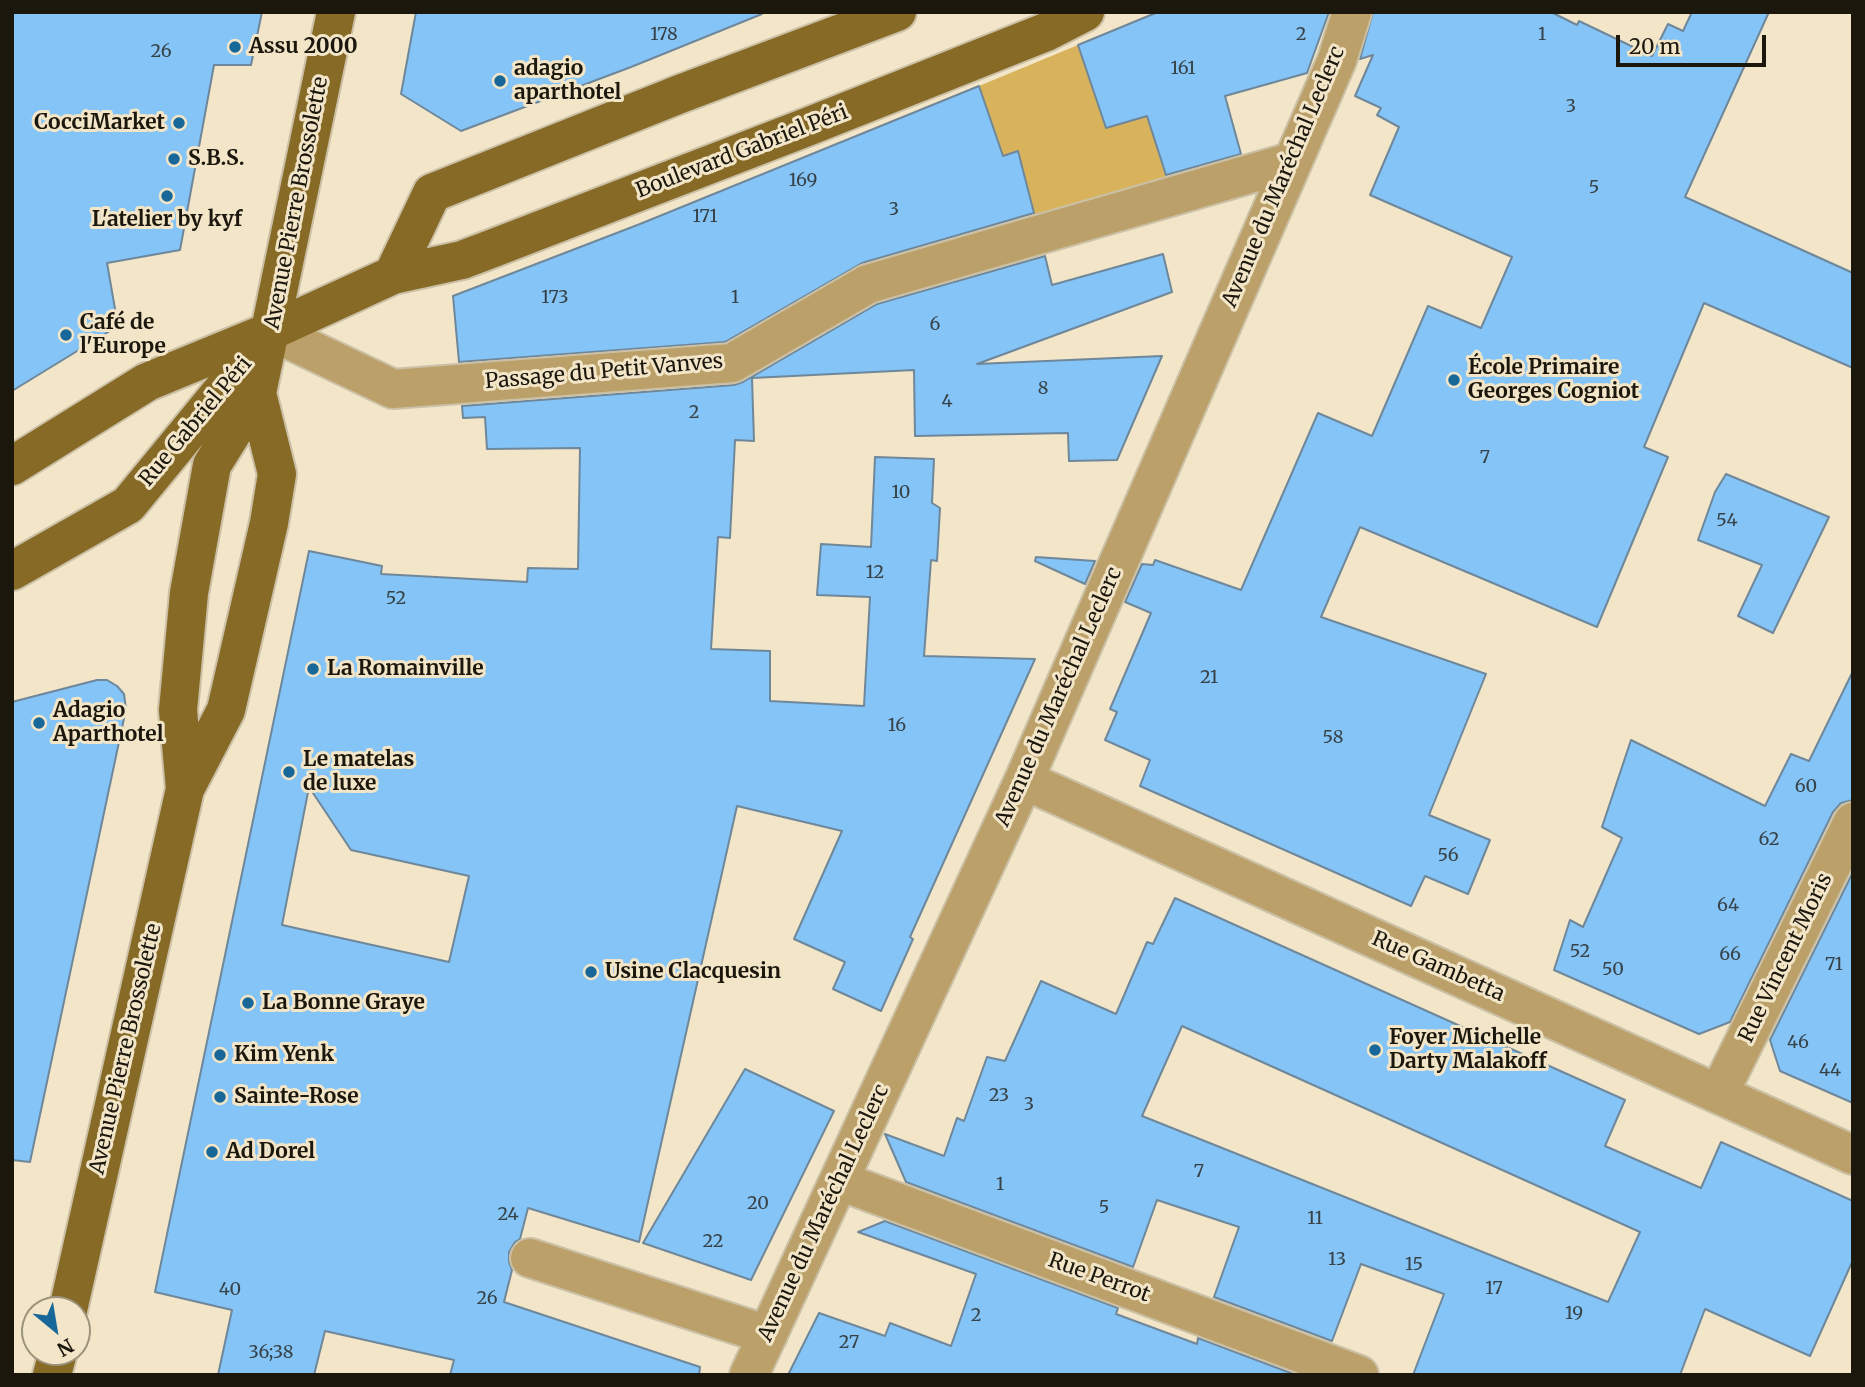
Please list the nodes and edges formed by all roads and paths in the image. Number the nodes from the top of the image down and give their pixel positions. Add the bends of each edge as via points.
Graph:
1 (336, 12) edge
2 (897, 12) edge
3 (1085, 12) edge
4 (1352, 12) edge
5 (1291, 162) junction
6 (393, 275) junction
7 (271, 331) junction
8 (257, 393) junction
9 (12, 466) edge
10 (12, 571) edge
11 (1024, 780) junction
12 (185, 789) junction
13 (1853, 822) edge
14 (1719, 1093) junction
15 (1853, 1155) edge
16 (840, 1181) junction
17 (530, 1258) dead end
18 (71, 1296) edge
19 (768, 1335) junction
20 (749, 1375) edge
21 (1359, 1375) edge

1 - 7 main road, Avenue Pierre Brossolette
2 - 6 main road via 432,193
3 - 6 main road, Boulevard Gabriel Péri via 1046,32 462,260
4 - 5 street, Avenue du Maréchal Leclerc via 1338,60
5 - 7 street, Passage du Petit Vanves via 868,284 732,363 393,389
5 - 11 street, Avenue du Maréchal Leclerc
6 - 7 main road, Boulevard Gabriel Péri
7 - 8 main road, Avenue Pierre Brossolette
7 - 9 main road, Rue Gabriel Péri via 147,382
7 - 10 main road, Rue Gabriel Péri via 128,505
8 - 12 main road, Avenue Pierre Brossolette via 212,465 189,593 178,710
8 - 12 main road, Avenue Pierre Brossolette via 277,474 269,523 226,710
11 - 14 street, Rue Gambetta
11 - 16 street, Avenue du Maréchal Leclerc
12 - 18 main road, Avenue Pierre Brossolette
13 - 14 street, Rue Vincent Moris
14 - 15 street, Rue Gambetta
16 - 19 street, Avenue du Maréchal Leclerc
16 - 21 street, Rue Perrot
17 - 19 street
19 - 20 street, Avenue du Maréchal Leclerc

